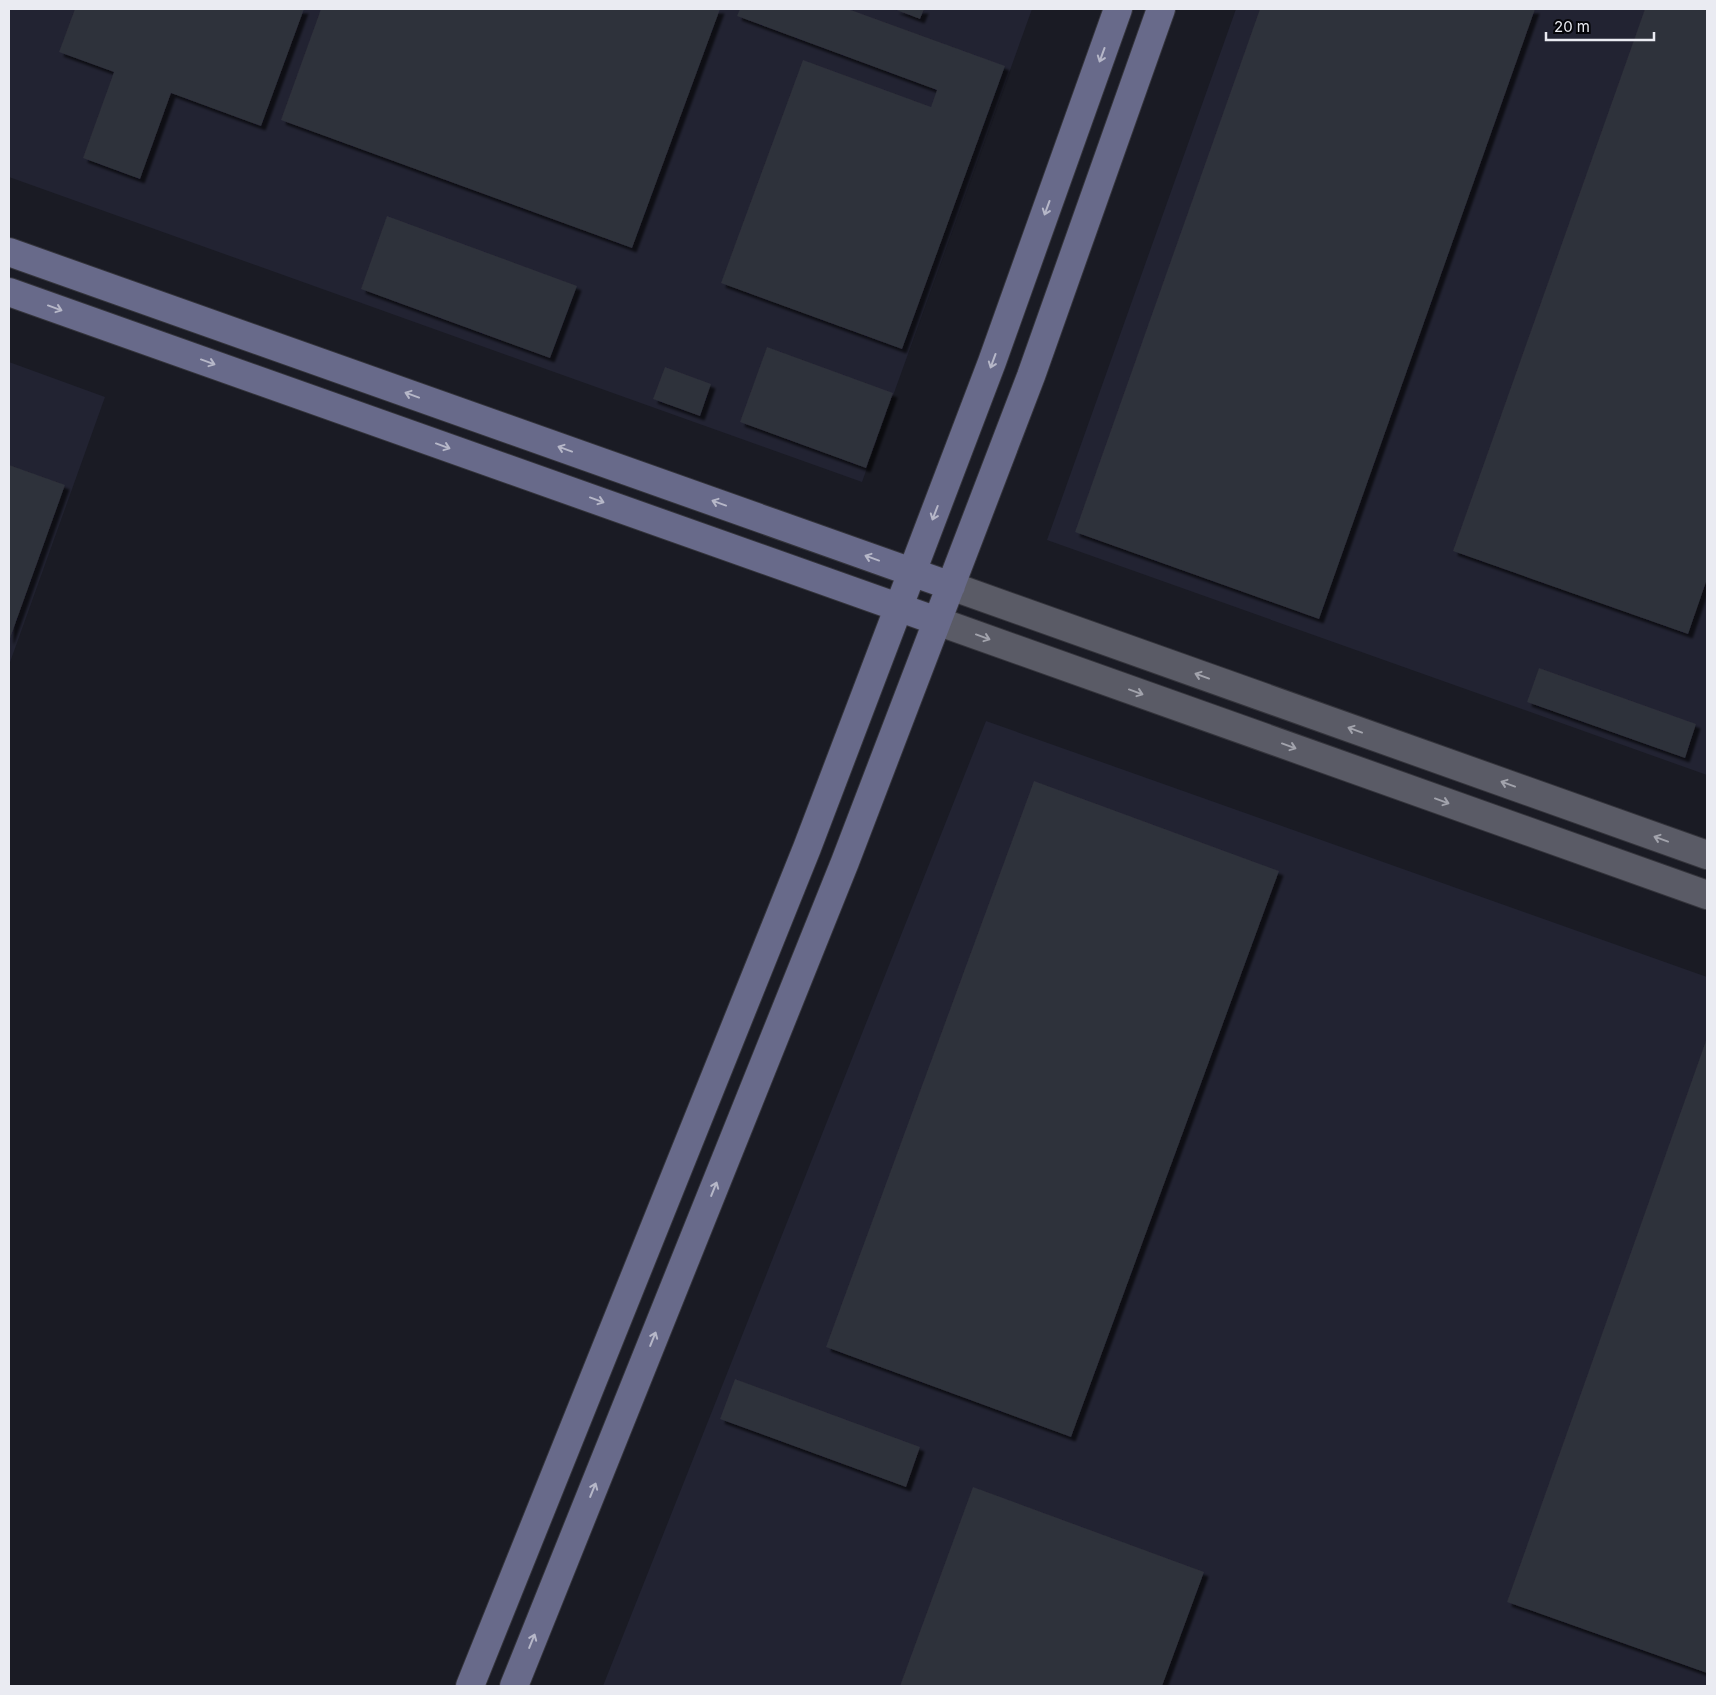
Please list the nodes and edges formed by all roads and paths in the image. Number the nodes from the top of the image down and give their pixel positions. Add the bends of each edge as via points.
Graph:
1 (1118, 9) edge
2 (1161, 9) edge
3 (9, 252) edge
4 (9, 292) edge
5 (912, 572) junction
6 (951, 586) junction
7 (898, 608) junction
8 (937, 621) junction
9 (1707, 855) edge
10 (1707, 895) edge
11 (470, 1686) edge
12 (514, 1686) edge

1 -> 5 main road via 992,362
2 - 6 main road via 1031,376
5 -> 3 main road
4 -> 7 main road
5 - 6 main road
5 - 7 main road
6 - 8 main road
9 -> 6 street
7 - 8 main road
7 - 11 main road via 804,857
8 -> 10 street
12 -> 8 main road via 838,881

